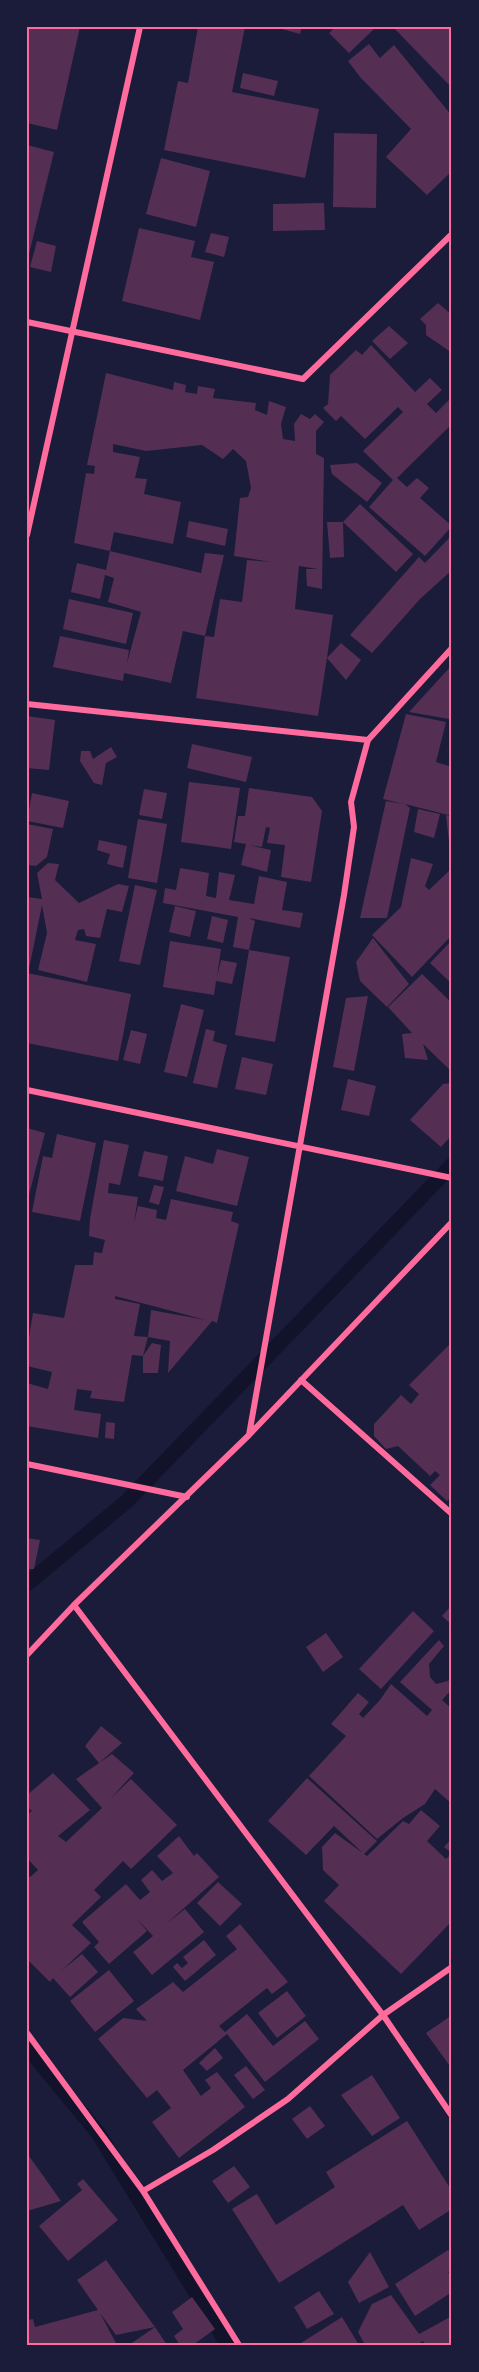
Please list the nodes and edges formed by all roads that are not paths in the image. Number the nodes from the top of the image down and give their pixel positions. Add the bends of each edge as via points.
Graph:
1 (140, 27) edge
2 (452, 234) edge
3 (27, 322) edge
4 (71, 331) junction
5 (27, 535) edge
6 (452, 648) edge
7 (27, 704) edge
8 (368, 740) junction
9 (27, 1090) edge
10 (299, 1146) junction
11 (452, 1178) edge
12 (452, 1222) edge
13 (301, 1380) junction
14 (249, 1435) junction
15 (27, 1464) edge
16 (187, 1497) junction
17 (452, 1514) edge
18 (74, 1605) junction
19 (27, 1655) edge
20 (452, 1967) edge
21 (383, 2015) junction
22 (27, 2033) edge
23 (452, 2116) edge
24 (143, 2191) junction
25 (239, 2345) edge

1 - 4 street
2 - 4 street via 303,379
3 - 4 street
4 - 5 street
6 - 8 street
7 - 8 street
8 - 10 street via 351,802 354,826 344,895
9 - 10 street
10 - 11 street
10 - 14 street
12 - 13 street
13 - 14 street
13 - 17 street
14 - 16 street
15 - 16 street
16 - 18 street
18 - 19 street
18 - 21 street
20 - 21 street
21 - 23 street
21 - 24 street via 288,2099
22 - 24 street
24 - 25 street

